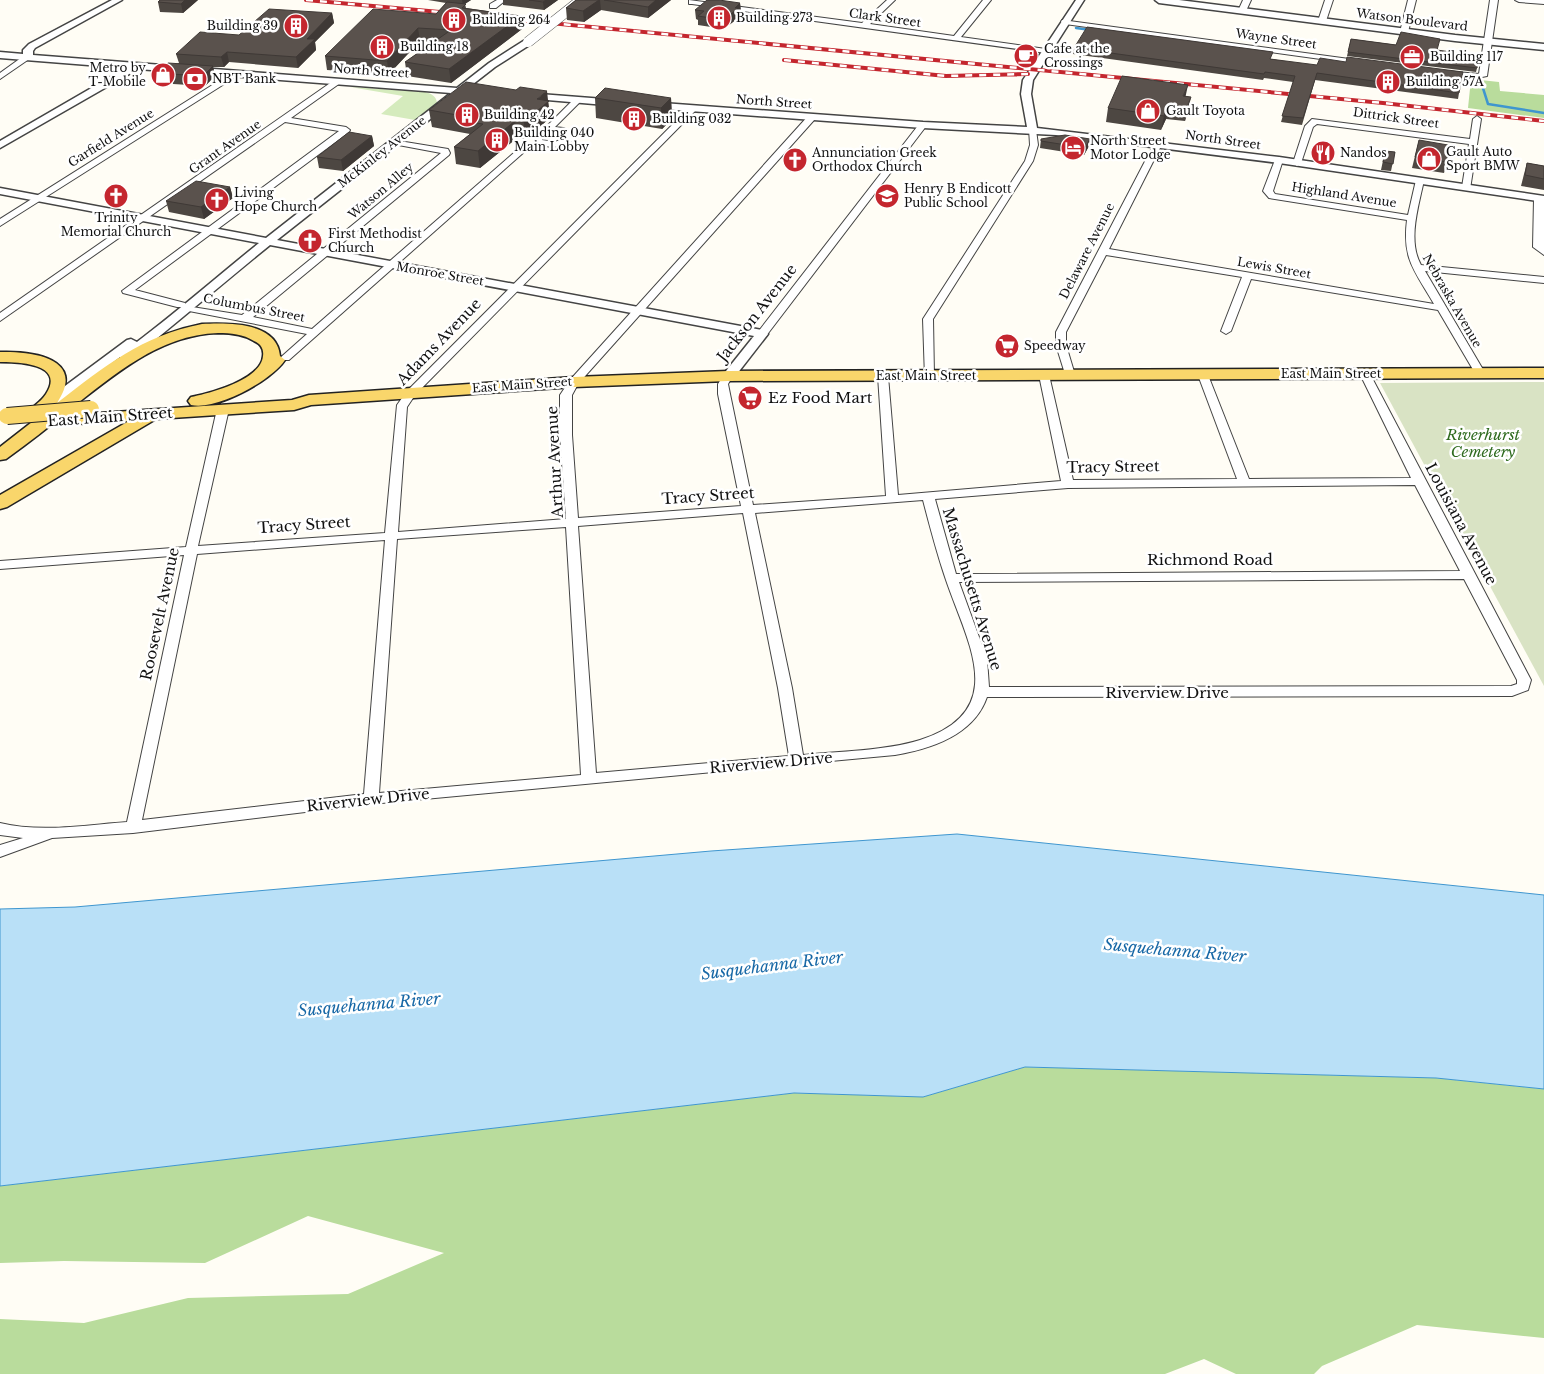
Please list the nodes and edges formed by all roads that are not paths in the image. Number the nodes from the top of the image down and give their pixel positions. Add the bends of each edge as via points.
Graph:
1 (118, 0) edge
2 (502, 0) edge
3 (581, 0) edge
4 (891, 0) edge
5 (987, 0) edge
6 (1078, 0) edge
7 (1159, 0) edge
8 (1164, 0) edge
9 (1247, 0) edge
10 (1329, 0) edge
11 (1412, 0) edge
12 (1494, 0) edge
13 (1519, 0) edge
14 (692, 2) dead end
15 (1544, 2) edge
16 (493, 6) dead end
17 (1242, 11) junction
18 (1322, 21) junction
19 (1065, 22) junction
20 (864, 26) junction
21 (1404, 32) junction
22 (955, 39) junction
23 (1489, 42) junction
24 (1544, 47) edge
25 (1046, 51) junction
26 (0, 55) edge
27 (28, 58) junction
28 (1374, 64) edge
29 (136, 66) junction
30 (1434, 72) edge
31 (236, 74) junction
32 (0, 77) edge
33 (339, 81) junction
34 (403, 86) junction
35 (461, 91) junction
36 (490, 93) edge
37 (519, 95) edge
38 (578, 100) junction
39 (1028, 105) junction
40 (694, 108) junction
41 (435, 111) junction
42 (812, 117) junction
43 (1477, 118) dead end
44 (286, 120) junction
45 (923, 125) junction
46 (988, 128) junction
47 (548, 130) dead end
48 (1032, 130) junction
49 (396, 142) junction
50 (1474, 142) junction
51 (1158, 144) junction
52 (0, 145) edge
53 (519, 153) dead end
54 (1279, 160) junction
55 (1297, 163) junction
56 (1420, 180) junction
57 (1467, 187) junction
58 (0, 191) edge
59 (38, 198) junction
60 (1542, 199) edge
61 (144, 218) junction
62 (1412, 218) junction
63 (0, 223) edge
64 (209, 230) junction
65 (269, 241) junction
66 (1102, 251) junction
67 (326, 252) junction
68 (1544, 252) edge
69 (391, 265) junction
70 (1416, 267) junction
71 (1247, 277) junction
72 (1544, 280) edge
73 (209, 288) joint
74 (515, 288) junction
75 (185, 306) junction
76 (1442, 308) junction
77 (637, 310) junction
78 (0, 318) edge
79 (244, 319) junction
80 (1226, 331) dead end
81 (314, 332) junction
82 (762, 334) junction
83 (0, 357) edge
84 (285, 358) junction
85 (119, 364) junction
86 (267, 369) junction
87 (1480, 373) junction
88 (1544, 373) edge
89 (1203, 374) junction
90 (1365, 374) junction
91 (1044, 375) junction
92 (1070, 375) junction
93 (728, 376) junction
94 (883, 376) junction
95 (929, 376) junction
96 (574, 382) junction
97 (411, 393) junction
98 (281, 398) junction
99 (309, 400) junction
100 (187, 403) junction
101 (223, 409) junction
102 (40, 412) junction
103 (88, 414) junction
104 (153, 414) junction
105 (2, 418) edge
106 (0, 442) edge
107 (0, 456) edge
108 (1419, 481) junction
109 (1244, 482) junction
110 (1068, 484) junction
111 (928, 496) junction
112 (892, 498) junction
113 (0, 503) edge
114 (749, 509) junction
115 (573, 522) junction
116 (392, 535) junction
117 (190, 550) junction
118 (0, 565) edge
119 (1469, 575) junction
120 (951, 578) junction
121 (1521, 688) joint
122 (982, 692) junction
123 (797, 760) junction
124 (589, 778) junction
125 (371, 799) junction
126 (133, 826) junction
127 (0, 829) edge
128 (56, 833) junction
129 (0, 851) edge

1 - 27 street via 32,46 28,50
2 - 16 street
3 - 35 street, McKinley Avenue, bridge
4 - 20 street
5 - 22 street
6 - 19 street
7 - 8 street, Watson Boulevard
8 - 17 street, Watson Boulevard
9 - 17 street
10 - 18 street
11 - 21 street
12 - 23 street
13 - 15 street
14 - 20 street, Clark Street
17 - 18 street, Watson Boulevard
18 - 21 street, Watson Boulevard
19 - 25 street
19 - 28 street, Wayne Street
20 - 22 street, Clark Street
21 - 23 street, Watson Boulevard
22 - 25 street, Clark Street
23 - 24 street, Watson Boulevard
23 - 30 street via 1483,76
25 - 39 street via 1028,80
26 - 27 street, North Street
27 - 29 street, North Street
27 - 32 street
29 - 31 street, North Street
29 - 52 street
31 - 33 street, North Street
31 - 59 street, Garfield Avenue
33 - 34 street, North Street
33 - 44 street, Grant Avenue
34 - 35 street, North Street
34 - 41 street via 435,96 438,101
35 - 36 street, North Street
35 - 41 street, McKinley Avenue
37 - 38 street, North Street
38 - 40 street, North Street
38 - 47 street
39 - 46 street via 1017,117
39 - 48 street
40 - 42 street, North Street
40 - 74 street, Adams Avenue
41 - 49 street, McKinley Avenue
42 - 45 street, North Street
42 - 77 street, Arthur Avenue
43 - 50 street
44 - 61 street, Grant Avenue
44 - 64 street via 346,130
45 - 46 street, North Street
45 - 82 street, Jackson Avenue
46 - 48 street, North Street
48 - 51 street, North Street
48 - 95 street via 1034,145 1029,161 928,319
49 - 65 street, McKinley Avenue
49 - 67 street, Watson Alley via 446,153
50 - 55 street, Dittrick Street via 1315,121 1309,126
50 - 57 street
51 - 54 street, North Street
51 - 66 street, Delaware Avenue
53 - 69 street
54 - 55 street, North Street
54 - 62 street, Highland Avenue via 1268,191 1272,196
55 - 56 street, North Street
56 - 57 street, North Street
56 - 62 street, Nebraska Avenue
57 - 60 street, North Street
58 - 59 street, Monroe Street
59 - 61 street, Monroe Street
59 - 63 street, Garfield Avenue
60 - 68 street via 1538,247
61 - 64 street, Monroe Street
61 - 78 street, Grant Avenue
62 - 70 street, Nebraska Avenue via 1409,245
64 - 65 street, Monroe Street
64 - 75 street, Columbus Street via 127,290 139,296
65 - 67 street, Monroe Street
65 - 73 street, McKinley Avenue
66 - 71 street, Lewis Street
66 - 92 street, Delaware Avenue via 1061,332 1061,345
67 - 69 street, Monroe Street
67 - 79 street, Watson Alley
69 - 74 street, Monroe Street
69 - 81 street
70 - 72 street
70 - 76 street, Nebraska Avenue
71 - 76 street, Lewis Street
71 - 80 street
73 - 75 street, McKinley Avenue
74 - 77 street, Monroe Street
74 - 97 street, Adams Avenue
75 - 79 street, Columbus Street
75 - 85 street, McKinley Avenue
75 - 102 street, McKinley Avenue
76 - 87 street, Nebraska Avenue
77 - 82 street, Monroe Street
77 - 96 street, Arthur Avenue
79 - 81 street, Columbus Street
81 - 84 street
82 - 93 street, Jackson Avenue
83 - 102 main road via 40,360 57,372 59,383
84 - 86 main road
84 - 98 main road via 285,362 262,383 268,392
85 - 86 main road via 170,336 219,327 247,331 266,341 272,356
85 - 107 main road
86 - 100 main road via 234,391
87 - 88 main road, East Main Street
87 - 90 main road, East Main Street
89 - 90 main road, East Main Street
89 - 92 main road, East Main Street
89 - 109 street
90 - 108 street, Louisiana Avenue
91 - 92 main road, East Main Street
91 - 95 main road, East Main Street
91 - 110 street
93 - 94 main road, East Main Street
93 - 96 main road, East Main Street
93 - 114 street, Jackson Avenue via 723,384 724,394
94 - 95 main road, East Main Street
94 - 112 street
96 - 97 main road, East Main Street
96 - 115 street, Arthur Avenue via 566,395
97 - 99 main road, East Main Street
97 - 116 street, Adams Avenue via 401,407
98 - 99 main road, East Main Street
98 - 100 main road, East Main Street
99 - 101 main road, East Main Street via 294,405
100 - 103 main road, East Main Street
101 - 104 main road, East Main Street
101 - 117 street, Roosevelt Avenue
102 - 106 main road
103 - 104 main road, East Main Street
103 - 105 main road, East Main Street
104 - 113 main road
108 - 109 street, Tracy Street
108 - 119 street, Louisiana Avenue
109 - 110 street, Tracy Street
110 - 111 street, Tracy Street
111 - 112 street, Tracy Street
111 - 120 street, Massachusetts Avenue
112 - 114 street, Tracy Street
114 - 115 street, Tracy Street
114 - 123 street, Jackson Avenue
115 - 116 street, Tracy Street
115 - 124 street, Arthur Avenue
116 - 117 street, Tracy Street
116 - 125 street, Adams Avenue
117 - 118 street, Tracy Street
117 - 126 street, Roosevelt Avenue
119 - 120 street, Richmond Road
119 - 121 street, Louisiana Avenue via 1524,680
120 - 122 street, Massachusetts Avenue via 979,657
121 - 122 street, Riverview Drive via 1469,692
122 - 123 street, Riverview Drive via 969,717 934,740 855,755
123 - 124 street, Riverview Drive
124 - 125 street, Riverview Drive
125 - 126 street, Riverview Drive
126 - 128 street, Riverview Drive
127 - 128 street, Riverview Drive
128 - 129 street

